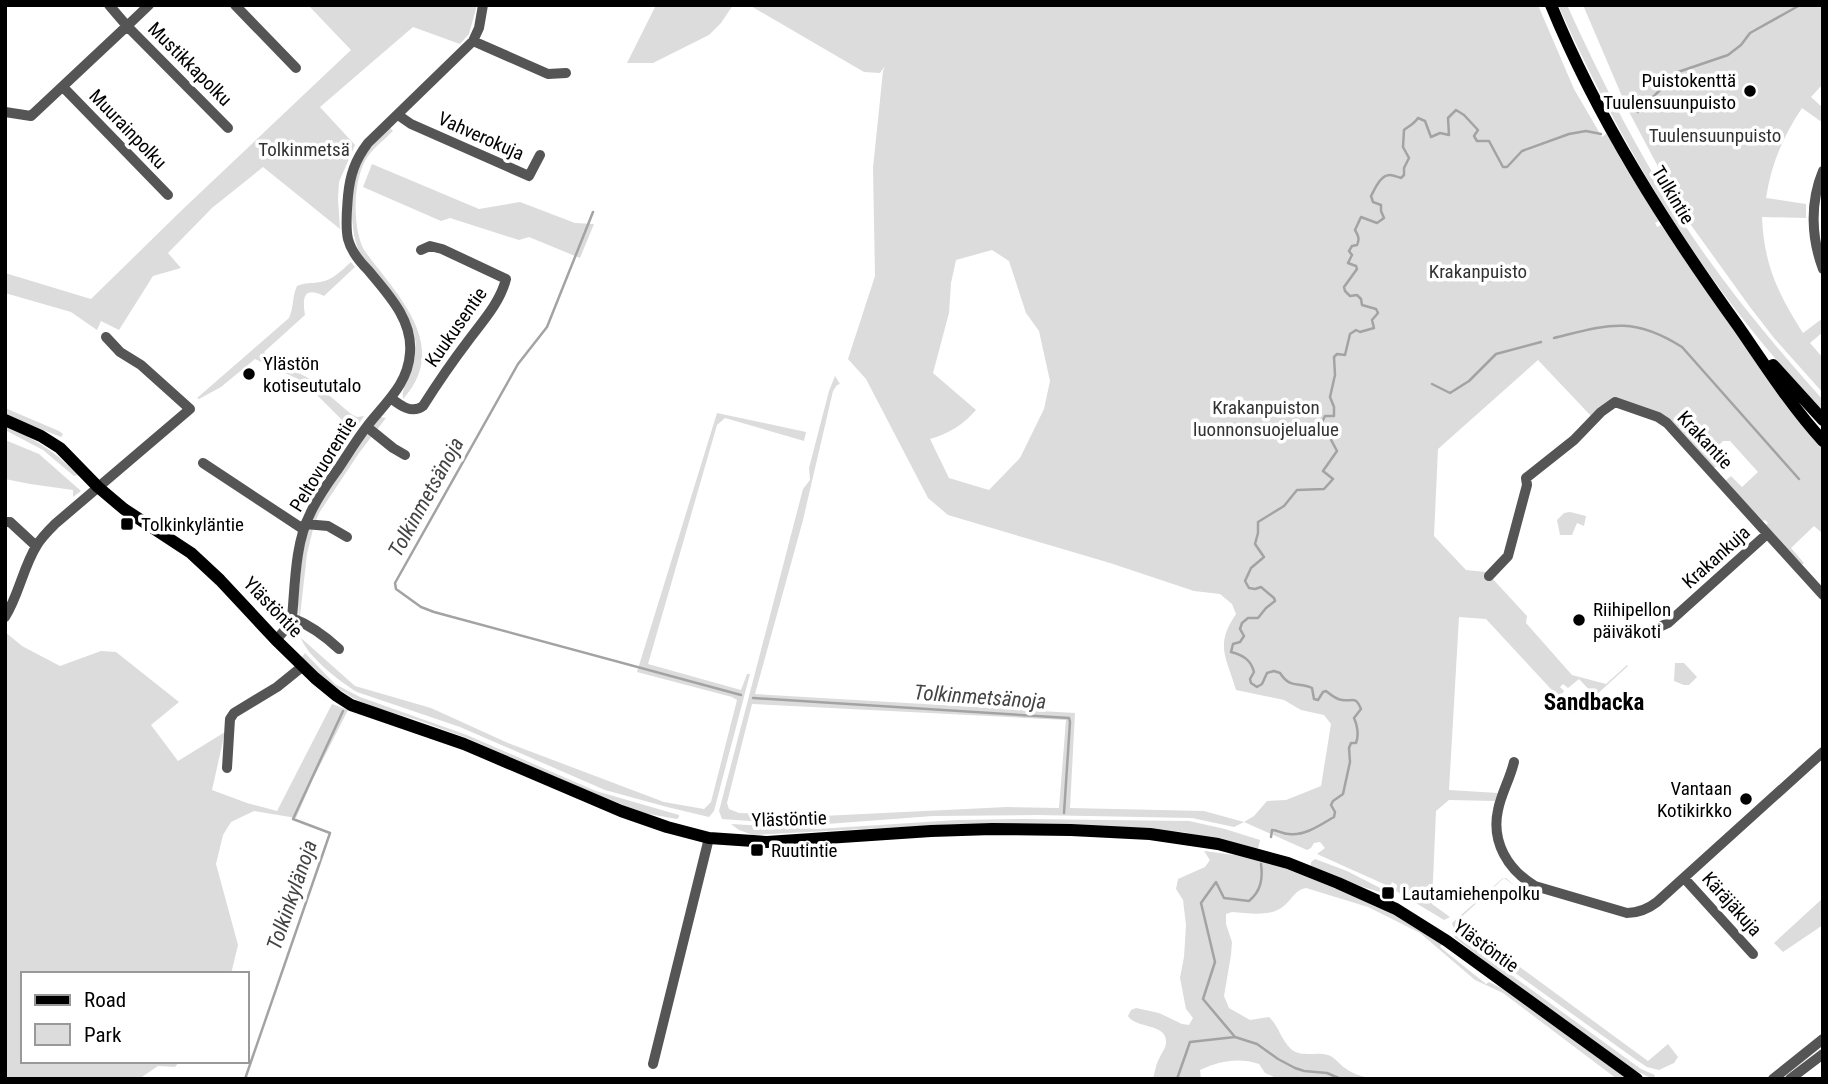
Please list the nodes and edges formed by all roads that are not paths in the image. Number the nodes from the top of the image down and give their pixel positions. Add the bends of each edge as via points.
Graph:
1 (109, 5) edge
2 (149, 5) edge
3 (235, 5) edge
4 (483, 5) edge
5 (1551, 5) edge
6 (127, 26) junction
7 (473, 41) junction
8 (296, 68) dead end
9 (566, 73) dead end
10 (63, 87) junction
11 (5, 112) edge
12 (398, 115) junction
13 (228, 128) dead end
14 (540, 155) dead end
15 (1823, 171) edge
16 (168, 195) dead end
17 (421, 250) dead end
18 (1823, 269) edge
19 (1735, 323) junction
20 (106, 337) dead end
21 (392, 399) junction
22 (5, 420) edge
23 (1823, 420) edge
24 (367, 427) junction
25 (1823, 441) edge
26 (405, 455) dead end
27 (203, 463) dead end
28 (98, 487) junction
29 (5, 522) edge
30 (304, 527) junction
31 (1767, 534) junction
32 (346, 537) dead end
33 (36, 546) junction
34 (1489, 576) dead end
35 (1823, 595) edge
36 (5, 617) edge
37 (292, 618) junction
38 (1653, 630) dead end
39 (276, 640) junction
40 (339, 649) dead end
41 (303, 666) junction
42 (1823, 751) edge
43 (1514, 762) dead end
44 (227, 768) dead end
45 (709, 838) junction
46 (1684, 878) junction
47 (1753, 954) dead end
48 (1823, 1040) edge
49 (1823, 1054) edge
50 (653, 1064) dead end
51 (1637, 1079) edge
52 (1773, 1079) edge
53 (1790, 1079) edge

1 - 6 street, Mustikkapolku
2 - 6 street
3 - 8 street
4 - 7 street, Peltovuorentie
5 - 19 main road, Tulkintie via 1582,73 1643,183
6 - 10 street
6 - 13 street, Mustikkapolku
7 - 9 street via 548,74
7 - 12 street, Peltovuorentie
10 - 11 street via 31,116
10 - 16 street, Muurainpolku
12 - 14 street, Vahverokuja via 529,176
12 - 21 street, Peltovuorentie via 368,143 355,163 347,224 348,239 357,256 393,301 408,329 410,362
15 - 18 street via 1814,208 1815,242
17 - 21 street, Kuukusentie via 430,246 442,249 506,279 503,292 423,406 411,410
19 - 23 main road
19 - 25 main road
20 - 28 street via 190,409
21 - 24 street, Peltovuorentie
22 - 28 main road, Ylästöntie via 60,449
24 - 26 street
24 - 30 street, Peltovuorentie
27 - 30 street
28 - 33 street
28 - 39 main road, Ylästöntie via 191,553
29 - 33 street
30 - 32 street via 328,526
30 - 37 street, Peltovuorentie
31 - 34 street, Krakantie via 1667,423 1615,402 1526,478 1508,556
31 - 35 street, Krakantie
31 - 38 street, Krakankuja via 1668,624
33 - 36 street
37 - 39 street, Peltovuorentie
37 - 40 street
39 - 41 main road, Ylästöntie
41 - 44 street via 234,713
41 - 45 main road, Ylästöntie via 351,705 464,744 621,811
42 - 46 street
43 - 46 street via 1496,824 1504,858 1525,880 1627,914 1648,909
45 - 50 street
45 - 51 main road, Ylästöntie via 767,842 931,831 1071,830 1150,834 1242,849 1357,891 1421,923
46 - 47 street, Käräjäkuja
48 - 52 street
49 - 53 street

